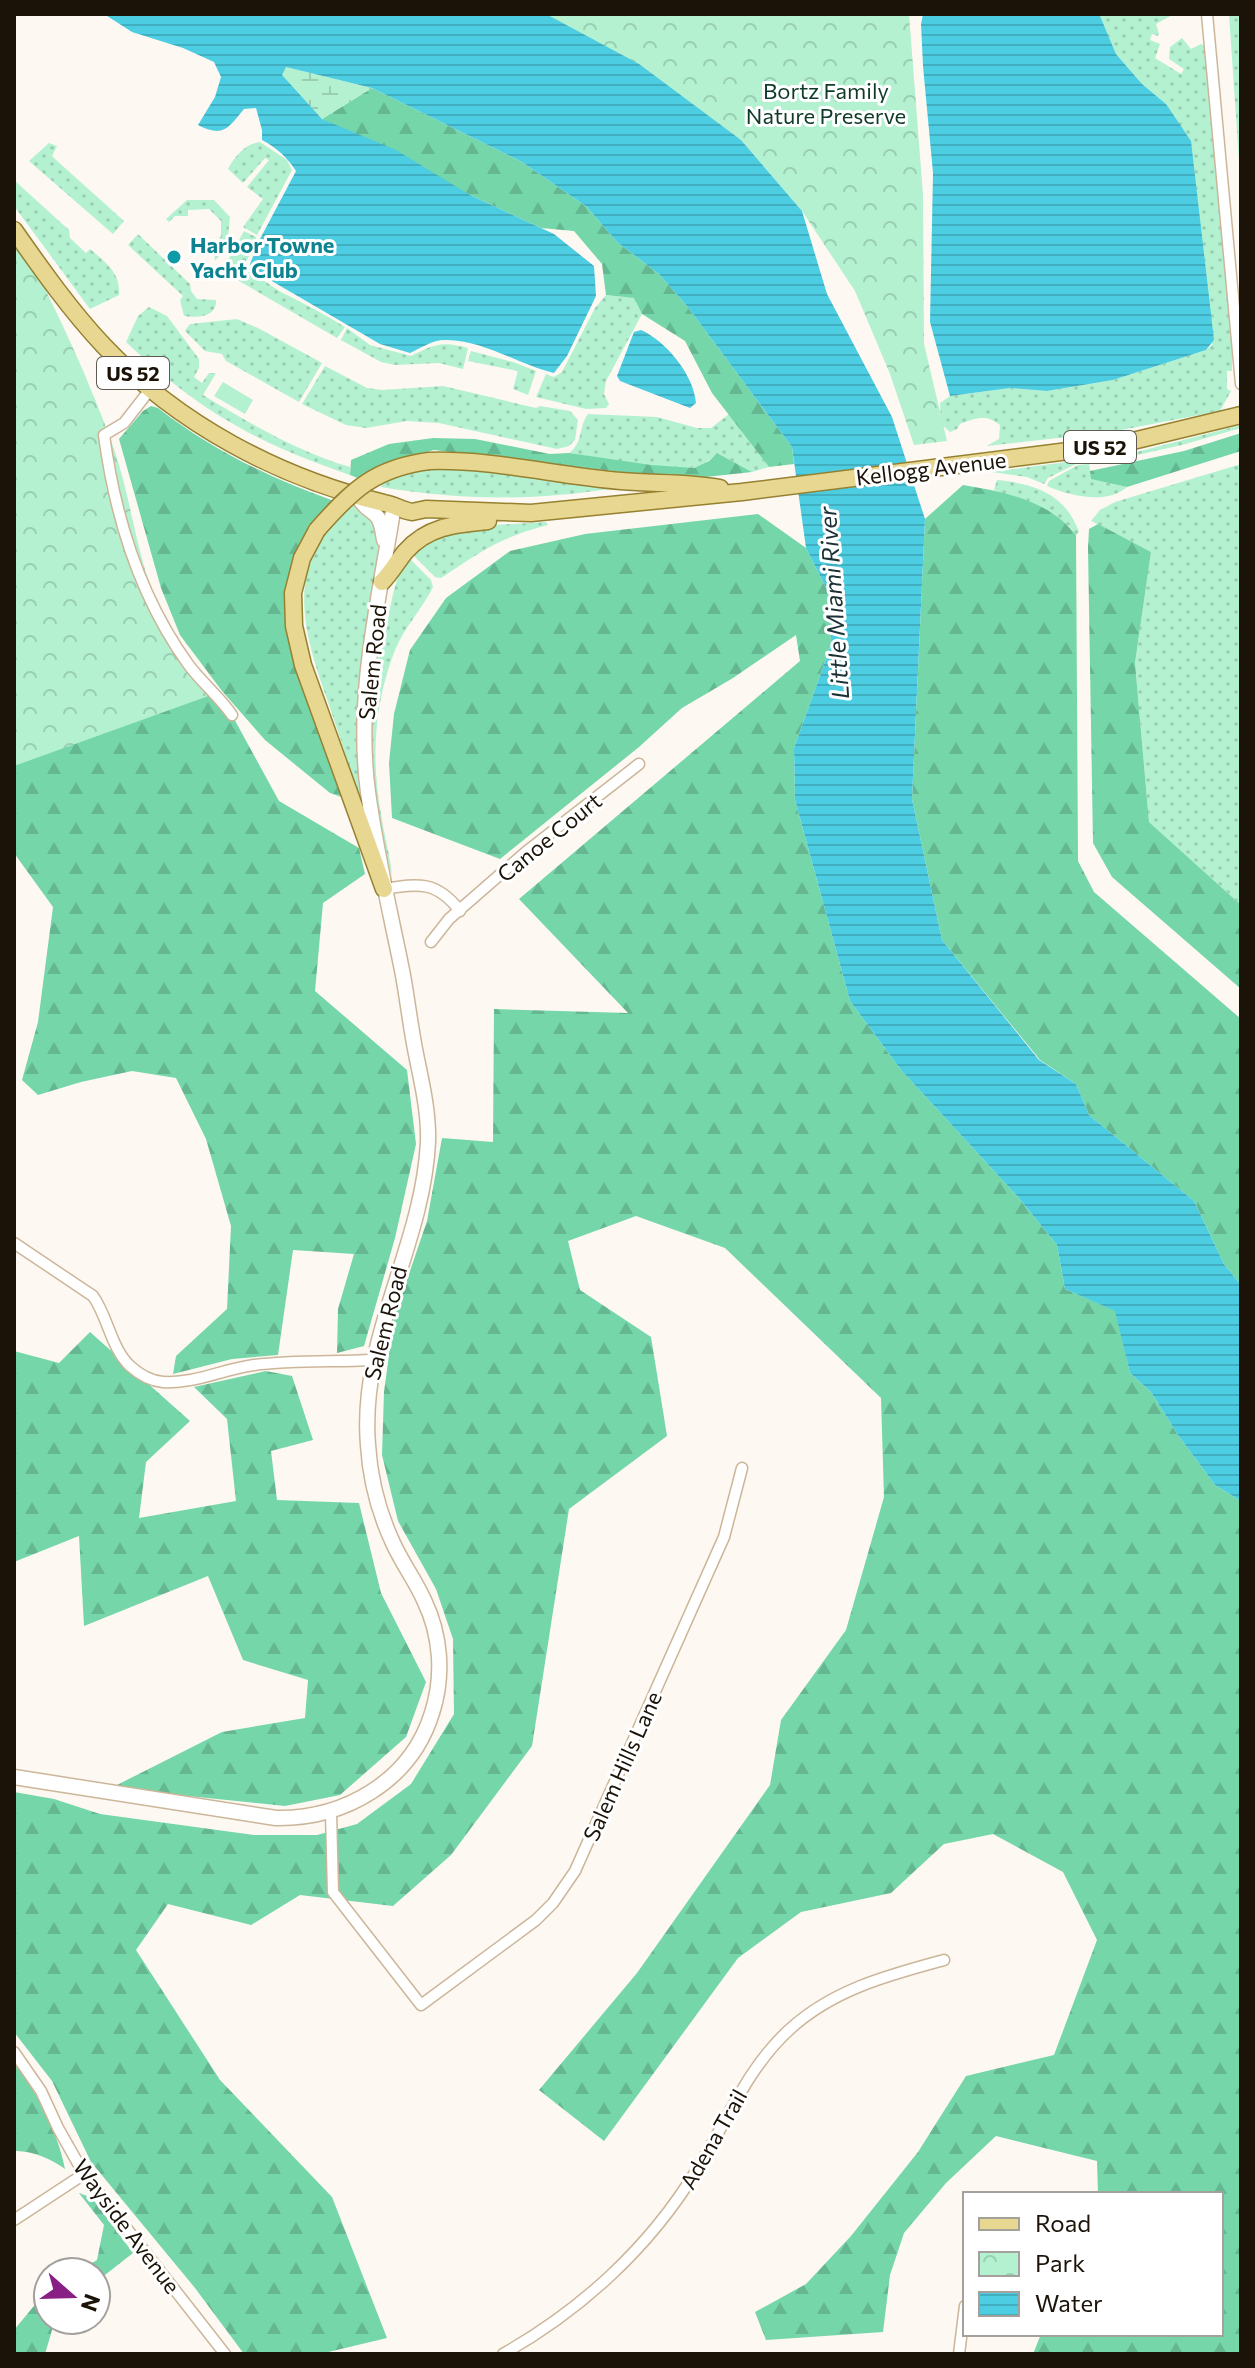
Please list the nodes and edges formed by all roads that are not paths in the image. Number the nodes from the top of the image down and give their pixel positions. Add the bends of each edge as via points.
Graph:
1 (1207, 14) edge
2 (14, 230) edge
3 (1241, 384) edge
4 (152, 387) junction
5 (1241, 415) edge
6 (742, 492) junction
7 (358, 496) junction
8 (394, 505) junction
9 (531, 513) junction
10 (386, 556) junction
11 (382, 582) junction
12 (232, 715) dead end
13 (639, 764) dead end
14 (384, 889) junction
15 (460, 911) junction
16 (431, 942) dead end
17 (14, 1243) edge
18 (372, 1360) junction
19 (742, 1468) dead end
20 (14, 1777) edge
21 (331, 1812) junction
22 (944, 1960) dead end
23 (14, 2052) edge
24 (84, 2174) junction
25 (14, 2220) edge
26 (963, 2322) edge
27 (225, 2354) edge
28 (503, 2354) edge
29 (959, 2354) edge

1 - 3 street
2 - 4 main road, Kellogg Avenue / US 52 via 88,328
4 - 7 main road, Kellogg Avenue / US 52 via 253,455 304,480
4 - 12 street via 124,423 104,435 115,504 154,609 188,665
5 - 6 main road, Kellogg Avenue / US 52 via 1116,445
6 - 9 main road, Kellogg Avenue / US 52
6 - 14 main road, bridge via 481,462 429,461 375,476 356,488 317,530 302,558 293,593 294,626 303,665
7 - 8 main road, Kellogg Avenue / US 52
7 - 10 street, Salem Road via 381,520
8 - 9 main road, Kellogg Avenue / US 52 via 412,512
8 - 10 street, Salem Road
9 - 11 main road via 434,530 415,542
10 - 11 street, Salem Road
11 - 14 street, Salem Road via 367,670 364,746
13 - 15 street, Canoe Court
14 - 15 street via 423,885 443,893
14 - 18 street, Salem Road via 424,1093 428,1142 420,1191
15 - 16 street, Canoe Court
17 - 18 street via 93,1296 121,1356 149,1379 190,1381 252,1365
18 - 21 street, Salem Road via 367,1424 372,1479 393,1545 432,1618 439,1679 428,1723 406,1762 381,1786
19 - 21 street, Salem Hills Lane via 724,1537 575,1871 536,1920 421,2005 333,1892
20 - 21 street, Salem Road via 276,1818
22 - 28 street, Adena Trail via 856,1987 792,2027 755,2068 695,2174 648,2237 590,2295
23 - 24 street, Wayside Avenue via 37,2083
24 - 25 street
24 - 27 street, Wayside Avenue
26 - 29 street

